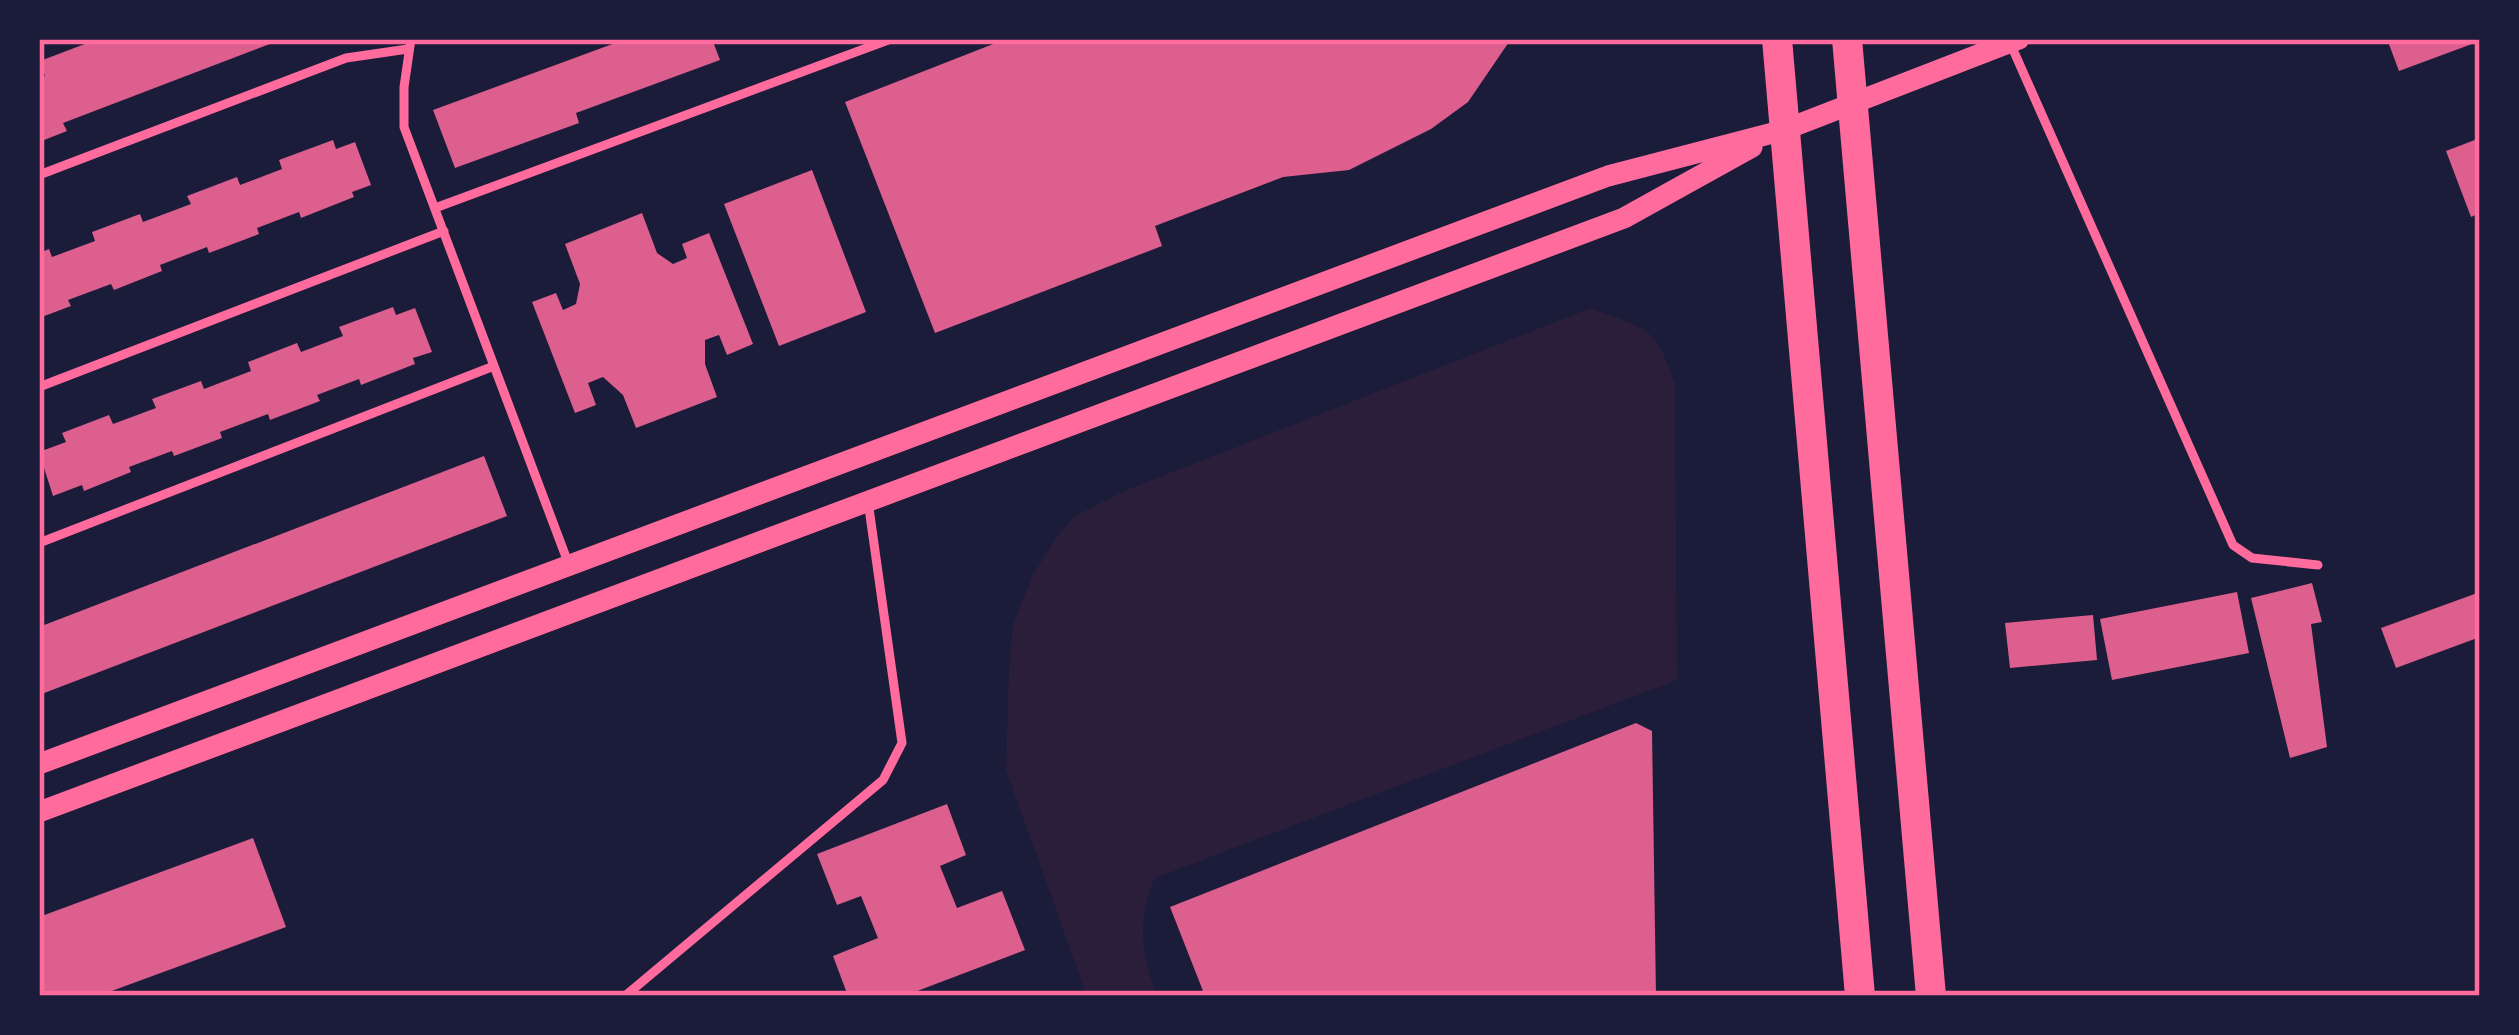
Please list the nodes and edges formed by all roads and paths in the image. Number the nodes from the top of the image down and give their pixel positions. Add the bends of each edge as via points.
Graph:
1 (891, 39) edge
2 (1777, 39) edge
3 (1847, 39) edge
4 (2014, 41) edge
5 (410, 44) edge
6 (1852, 103) junction
7 (1784, 130) junction
8 (39, 175) edge
9 (435, 208) junction
10 (443, 231) junction
11 (494, 366) junction
12 (39, 387) edge
13 (868, 501) junction
14 (39, 542) edge
15 (569, 565) junction
16 (2318, 565) dead end
17 (39, 764) edge
18 (39, 812) edge
19 (625, 996) edge
20 (1860, 996) edge
21 (1930, 996) edge

1 - 9 lane
2 - 7 main road
3 - 6 main road
4 - 6 street
4 - 16 lane via 2233,545 2252,558
5 - 8 lane via 346,58
5 - 9 lane via 404,127
6 - 7 street
6 - 21 main road
7 - 13 street via 1624,218
7 - 15 street via 1609,176
7 - 20 main road
9 - 10 lane
10 - 11 lane
10 - 12 lane
11 - 14 lane
11 - 15 lane
13 - 18 street
13 - 19 lane via 902,743 883,780
15 - 17 street

